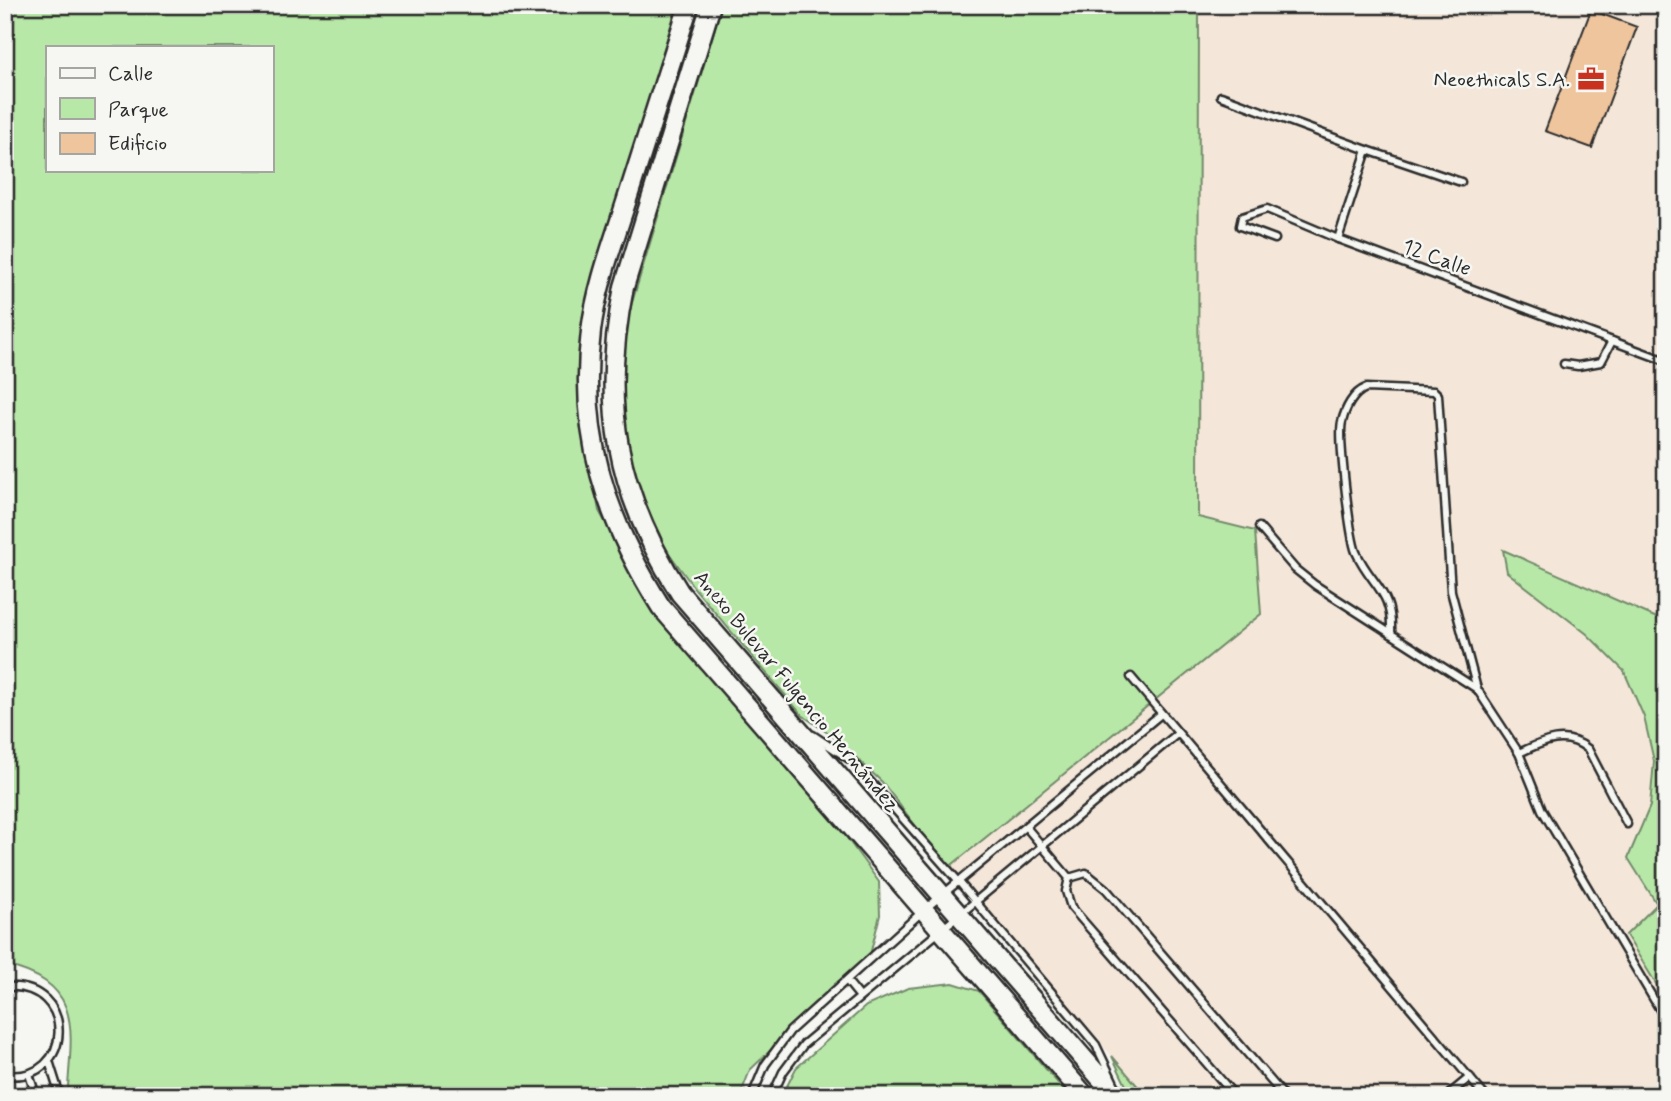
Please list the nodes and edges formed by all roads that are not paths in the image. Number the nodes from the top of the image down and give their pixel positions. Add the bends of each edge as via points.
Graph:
1 (689, 5) edge
2 (711, 5) edge
3 (1221, 96) dead end
4 (1367, 150) junction
5 (1461, 182) dead end
6 (1275, 239) dead end
7 (1338, 239) junction
8 (1612, 341) junction
9 (1666, 361) edge
10 (1564, 365) dead end
11 (1259, 527) dead end
12 (1391, 634) junction
13 (1131, 677) dead end
14 (1477, 689) junction
15 (1161, 714) junction
16 (789, 720) junction
17 (1177, 734) junction
18 (1519, 753) junction
19 (1627, 824) dead end
20 (1026, 827) junction
21 (1042, 846) junction
22 (1069, 878) junction
23 (959, 881) junction
24 (942, 895) junction
25 (976, 902) junction
26 (924, 910) junction
27 (960, 916) junction
28 (943, 931) junction
29 (847, 981) junction
30 (5, 988) edge
31 (860, 997) junction
32 (1666, 1020) edge
33 (49, 1060) junction
34 (5, 1074) edge
35 (29, 1074) junction
36 (1470, 1077) junction
37 (36, 1096) edge
38 (60, 1096) edge
39 (752, 1096) edge
40 (772, 1096) edge
41 (1085, 1096) edge
42 (1118, 1096) edge
43 (1235, 1096) edge
44 (1284, 1096) edge
45 (1447, 1096) edge
46 (1486, 1096) edge

1 - 26 main road via 601,281 588,390 599,475 635,566 661,607
2 - 16 main road, Anexo Bulevar Fulgencio Hernández via 624,287 614,344 614,424 622,469 655,554 680,593
3 - 4 lane
4 - 5 lane
4 - 7 lane
6 - 7 lane, 12 Calle via 1240,226 1242,217 1267,209
7 - 8 lane, 12 Calle
8 - 9 lane, 12 Calle
8 - 10 lane via 1601,362
11 - 12 lane via 1294,569
12 - 14 lane
12 - 14 lane via 1391,607 1355,549 1340,432 1352,400 1366,388 1434,391 1438,396 1451,591
13 - 15 lane
14 - 18 lane
15 - 17 lane
15 - 20 lane
16 - 23 lane via 852,761
16 - 24 main road, Anexo Bulevar Fulgencio Hernández
17 - 21 lane
17 - 36 lane
18 - 19 lane via 1556,738 1582,744
18 - 32 lane via 1542,810
20 - 21 lane
20 - 23 lane
21 - 22 lane
21 - 25 lane
22 - 43 lane via 1066,891 1071,907
22 - 44 lane via 1086,873 1106,889
23 - 24 lane
23 - 25 lane
24 - 26 lane
24 - 27 main road, Anexo Bulevar Fulgencio Hernández
25 - 27 lane
25 - 42 lane via 1096,1045
26 - 28 main road
26 - 29 lane
27 - 28 lane
27 - 42 main road, Anexo Bulevar Fulgencio Hernández
28 - 31 lane
28 - 41 main road
29 - 31 lane
29 - 39 lane via 790,1031 765,1065
30 - 33 lane via 20,986 39,993 53,1006 60,1024 58,1044
31 - 40 lane via 804,1044
33 - 35 lane
33 - 38 lane
34 - 35 lane
35 - 37 lane
36 - 45 lane
36 - 46 lane

